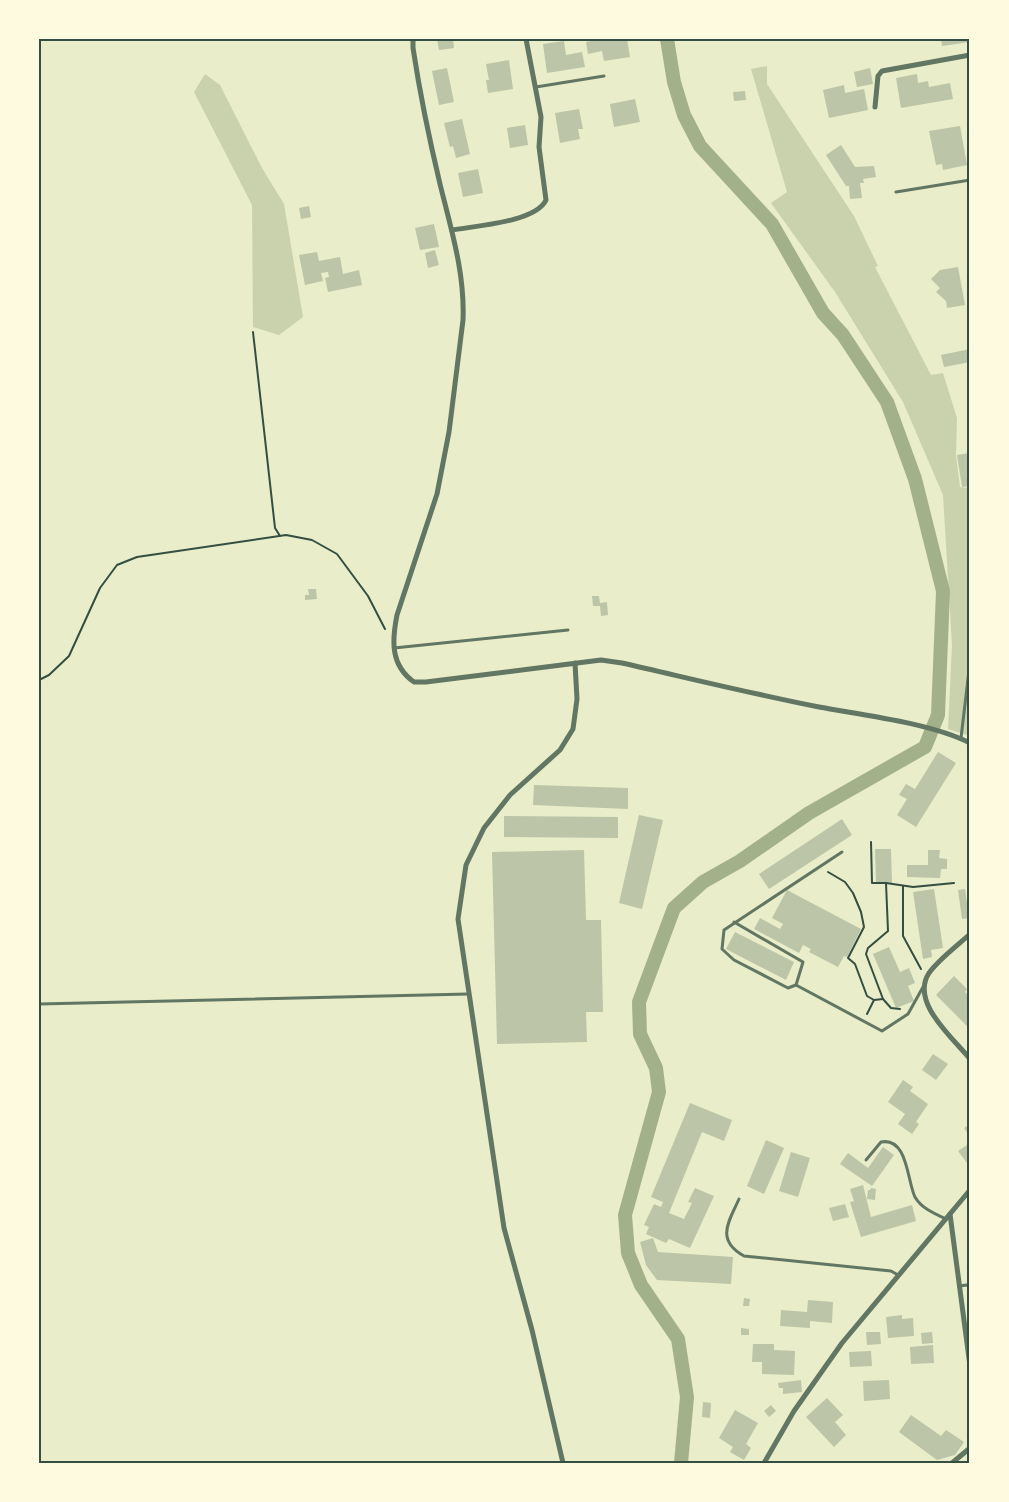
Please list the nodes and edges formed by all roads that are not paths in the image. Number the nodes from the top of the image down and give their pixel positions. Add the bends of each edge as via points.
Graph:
1 (413, 39) edge
2 (526, 39) edge
3 (970, 55) edge
4 (604, 76) dead end
5 (536, 87) junction
6 (875, 107) dead end
7 (970, 180) edge
8 (896, 192) dead end
9 (452, 230) junction
10 (970, 501) edge
11 (970, 530) edge
12 (568, 630) dead end
13 (394, 648) junction
14 (970, 662) edge
15 (575, 663) junction
16 (961, 738) junction
17 (970, 743) edge
18 (842, 852) dead end
19 (734, 922) junction
20 (970, 934) edge
21 (796, 986) junction
22 (923, 987) junction
23 (470, 994) junction
24 (39, 1004) edge
25 (970, 1059) edge
26 (866, 1160) dead end
27 (970, 1190) edge
28 (739, 1199) dead end
29 (948, 1216) junction
30 (898, 1275) junction
31 (960, 1286) junction
32 (970, 1287) edge
33 (970, 1365) edge
34 (970, 1448) edge
35 (563, 1463) edge
36 (764, 1463) edge
37 (954, 1463) edge

1 - 9 street via 422,108
2 - 5 street
3 - 6 street via 882,71
4 - 5 lane
5 - 9 street via 546,191 543,207 506,221
7 - 8 lane
9 - 13 street via 464,299 449,432 437,494 397,615
10 - 11 lane
12 - 13 lane
13 - 15 street via 398,666 414,682
14 - 16 lane
15 - 16 street via 622,663
15 - 23 street via 576,716 567,741 501,805 484,828 466,865 458,919
16 - 17 street
18 - 19 lane
19 - 21 lane via 803,962
19 - 21 lane via 724,930 722,949 734,960 788,988
20 - 22 street via 930,972
21 - 22 lane via 882,1031 908,1014
22 - 25 street via 926,1006
23 - 24 lane
23 - 35 street via 504,1228
26 - 29 lane via 881,1142 894,1145 906,1160 916,1199 923,1207
27 - 29 street
28 - 30 lane via 725,1232 733,1247 744,1256 891,1271
29 - 30 street
29 - 31 street
30 - 36 street via 842,1343 794,1411
31 - 32 lane
31 - 33 street
34 - 37 street

